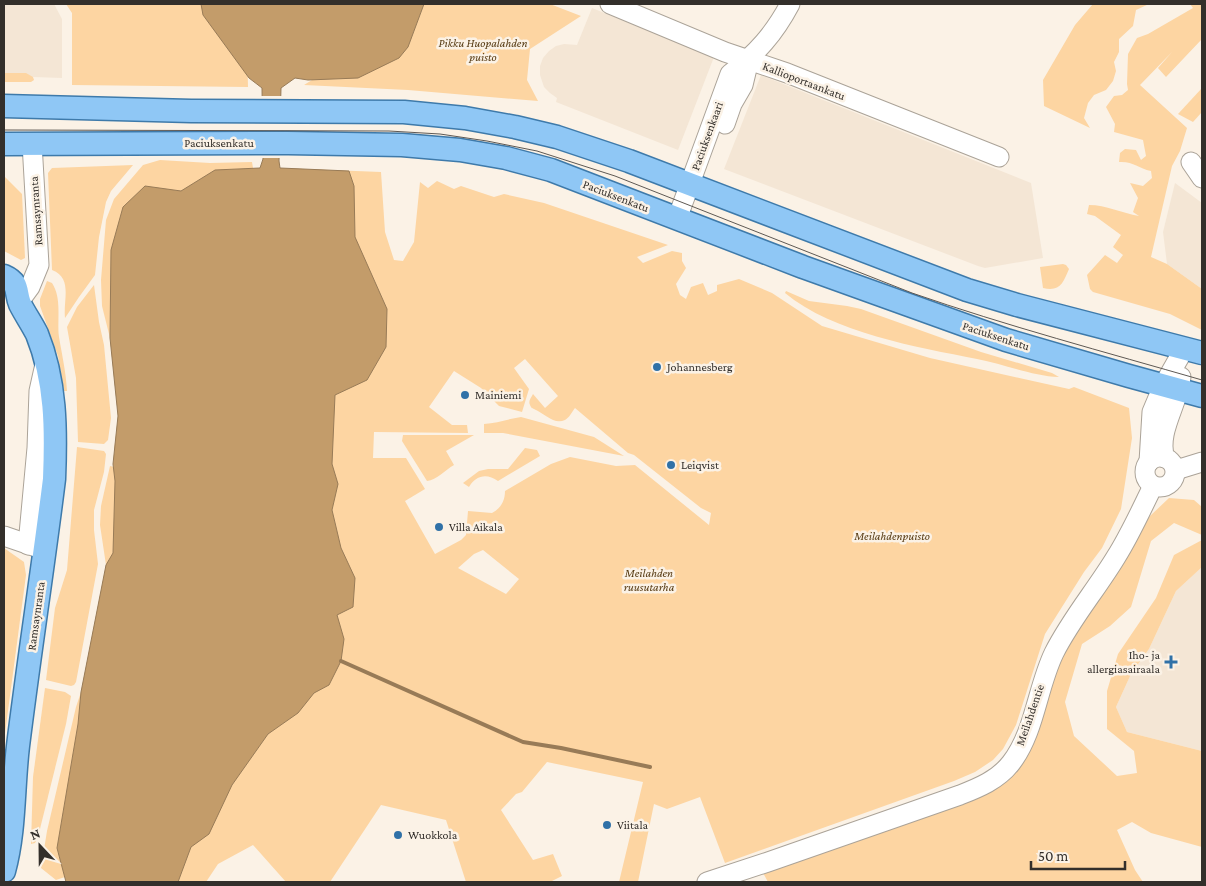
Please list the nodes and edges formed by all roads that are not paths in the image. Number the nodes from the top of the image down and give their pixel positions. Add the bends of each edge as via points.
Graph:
1 (610, 4) edge
2 (790, 4) edge
3 (749, 60) junction
4 (4, 106) edge
5 (32, 143) junction
6 (4, 144) edge
7 (1000, 157) dead end
8 (1191, 162) dead end
9 (1202, 178) edge
10 (695, 185) junction
11 (682, 222) junction
12 (4, 276) edge
13 (11, 299) edge
14 (1193, 351) edge
15 (1171, 388) junction
16 (1202, 396) edge
17 (1202, 462) edge
18 (1163, 463) junction
19 (1153, 486) junction
20 (4, 536) edge
21 (36, 548) junction
22 (4, 871) edge
23 (707, 882) edge

1 - 3 street, Kallioportaankatu
2 - 3 street, Paciuksenkaari via 766,42
3 - 7 street, Kallioportaankatu
3 - 10 street, Paciuksenkaari via 743,85
4 - 10 main road via 404,112 466,118 557,137
5 - 6 main road, Paciuksenkatu
5 - 11 main road, Paciuksenkatu via 288,143 402,145 460,150 551,170
5 - 13 street, Ramsaynranta via 39,265 35,277
8 - 9 street
10 - 11 street, Paciuksenkaari
10 - 14 main road via 967,290
11 - 15 main road, Paciuksenkatu via 1006,340
12 - 13 main road, Ramsaynranta via 17,288
13 - 21 main road, Ramsaynranta via 36,333 46,360 53,396 54,479
14 - 15 street
15 - 16 main road, Paciuksenkatu
15 - 18 street via 1163,439
17 - 18 street
18 - 19 street via 1145,470
18 - 19 street via 1175,476 1168,486
19 - 23 street, Meilahdentie via 1116,556 1064,634 1045,671 1024,741 1011,764 999,775 985,785 960,795
20 - 21 street
21 - 22 main road, Ramsaynranta via 25,689

